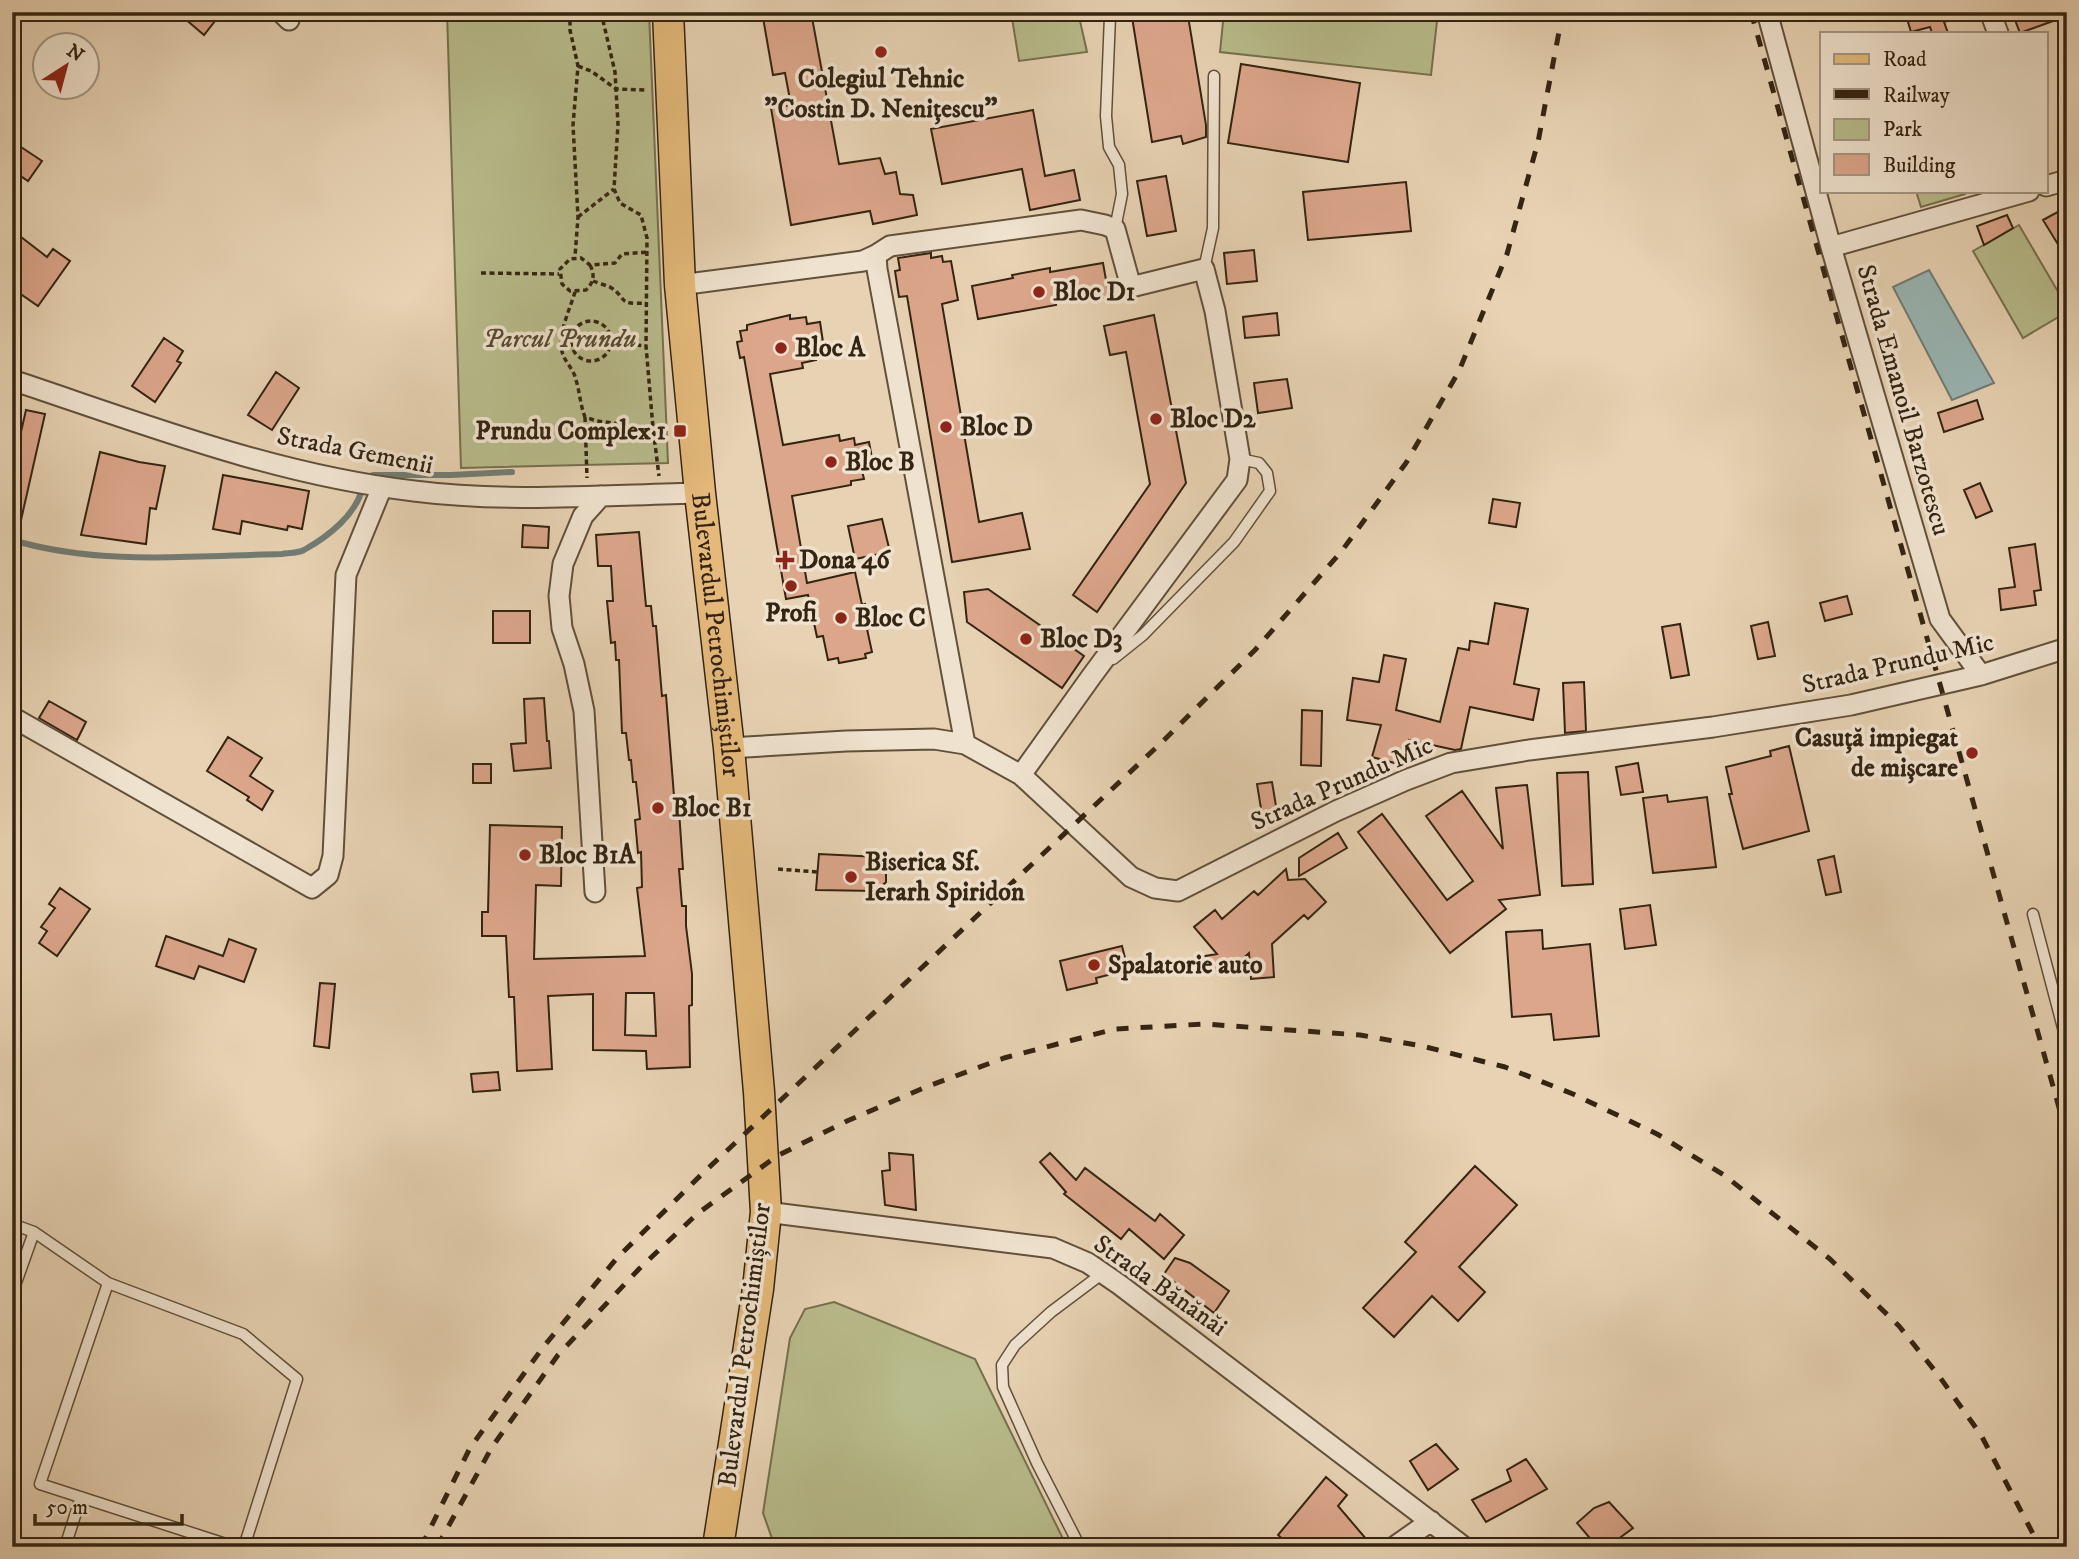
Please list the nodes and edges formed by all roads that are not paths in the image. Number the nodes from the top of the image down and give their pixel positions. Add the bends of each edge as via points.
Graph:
1 (668, 12) edge
2 (1767, 12) edge
3 (1990, 12) edge
4 (1110, 16) dead end
5 (1998, 32) edge
6 (1214, 76) dead end
7 (2025, 192) edge
8 (1115, 229) junction
9 (1831, 247) junction
10 (876, 255) junction
11 (1204, 269) junction
12 (680, 285) junction
13 (12, 380) edge
14 (1240, 459) junction
15 (383, 487) junction
16 (700, 494) junction
17 (594, 496) junction
18 (2067, 648) edge
19 (1980, 675) junction
20 (1091, 677) junction
21 (12, 717) edge
22 (965, 744) junction
23 (729, 748) junction
24 (1021, 775) junction
25 (595, 892) dead end
26 (2033, 914) dead end
27 (2067, 1043) edge
28 (766, 1212) junction
29 (12, 1224) edge
30 (34, 1232) junction
31 (1103, 1273) junction
32 (108, 1283) junction
33 (12, 1294) edge
34 (81, 1497) junction
35 (1431, 1521) junction
36 (65, 1547) edge
37 (235, 1547) edge
38 (244, 1547) edge
39 (718, 1547) edge
40 (1080, 1547) edge
41 (1395, 1547) edge
42 (1464, 1547) edge

1 - 12 main road, Bulevardul Petrochimiștilor
2 - 9 street
3 - 5 street
4 - 8 lane via 1106,116 1122,194
6 - 11 lane via 1213,228
7 - 9 street, Strada Emanoil Barzotescu
8 - 10 street via 1081,220 890,246
8 - 11 street via 1131,287
9 - 19 street, Strada Emanoil Barzotescu via 1940,620
10 - 12 street via 863,261
10 - 22 street
11 - 14 street
12 - 16 main road, Bulevardul Petrochimiștilor
13 - 15 street, Strada Gemenii via 233,453
14 - 20 street via 1237,480
14 - 20 lane via 1259,463 1267,473 1270,491 1234,542 1143,635
15 - 17 street, Strada Gemenii via 470,496
15 - 21 street via 346,575 333,856 328,875 312,888
16 - 17 street, Strada Gemenii
16 - 23 main road, Bulevardul Petrochimiștilor
17 - 25 street via 563,564 559,596 562,628 584,711
18 - 19 street, Strada Prundu Mic
19 - 24 street, Strada Prundu Mic via 1851,705 1451,763 1336,811 1178,891 1154,888 1131,877
20 - 24 street
22 - 23 street, Strada Prundu Mic via 934,739
22 - 24 street, Strada Prundu Mic
23 - 28 main road, Bulevardul Petrochimiștilor
26 - 27 lane
28 - 31 street, Strada Bănănăi via 1053,1248
28 - 39 main road, Bulevardul Petrochimiștilor
29 - 30 lane
30 - 32 lane
30 - 33 lane
31 - 35 street, Strada Bănănăi
31 - 40 lane via 1015,1345 1002,1366 1003,1387
32 - 34 lane via 40,1484
32 - 38 lane via 243,1334 297,1379
34 - 36 lane
34 - 37 lane
35 - 41 street
35 - 42 street, Strada Bănănăi

